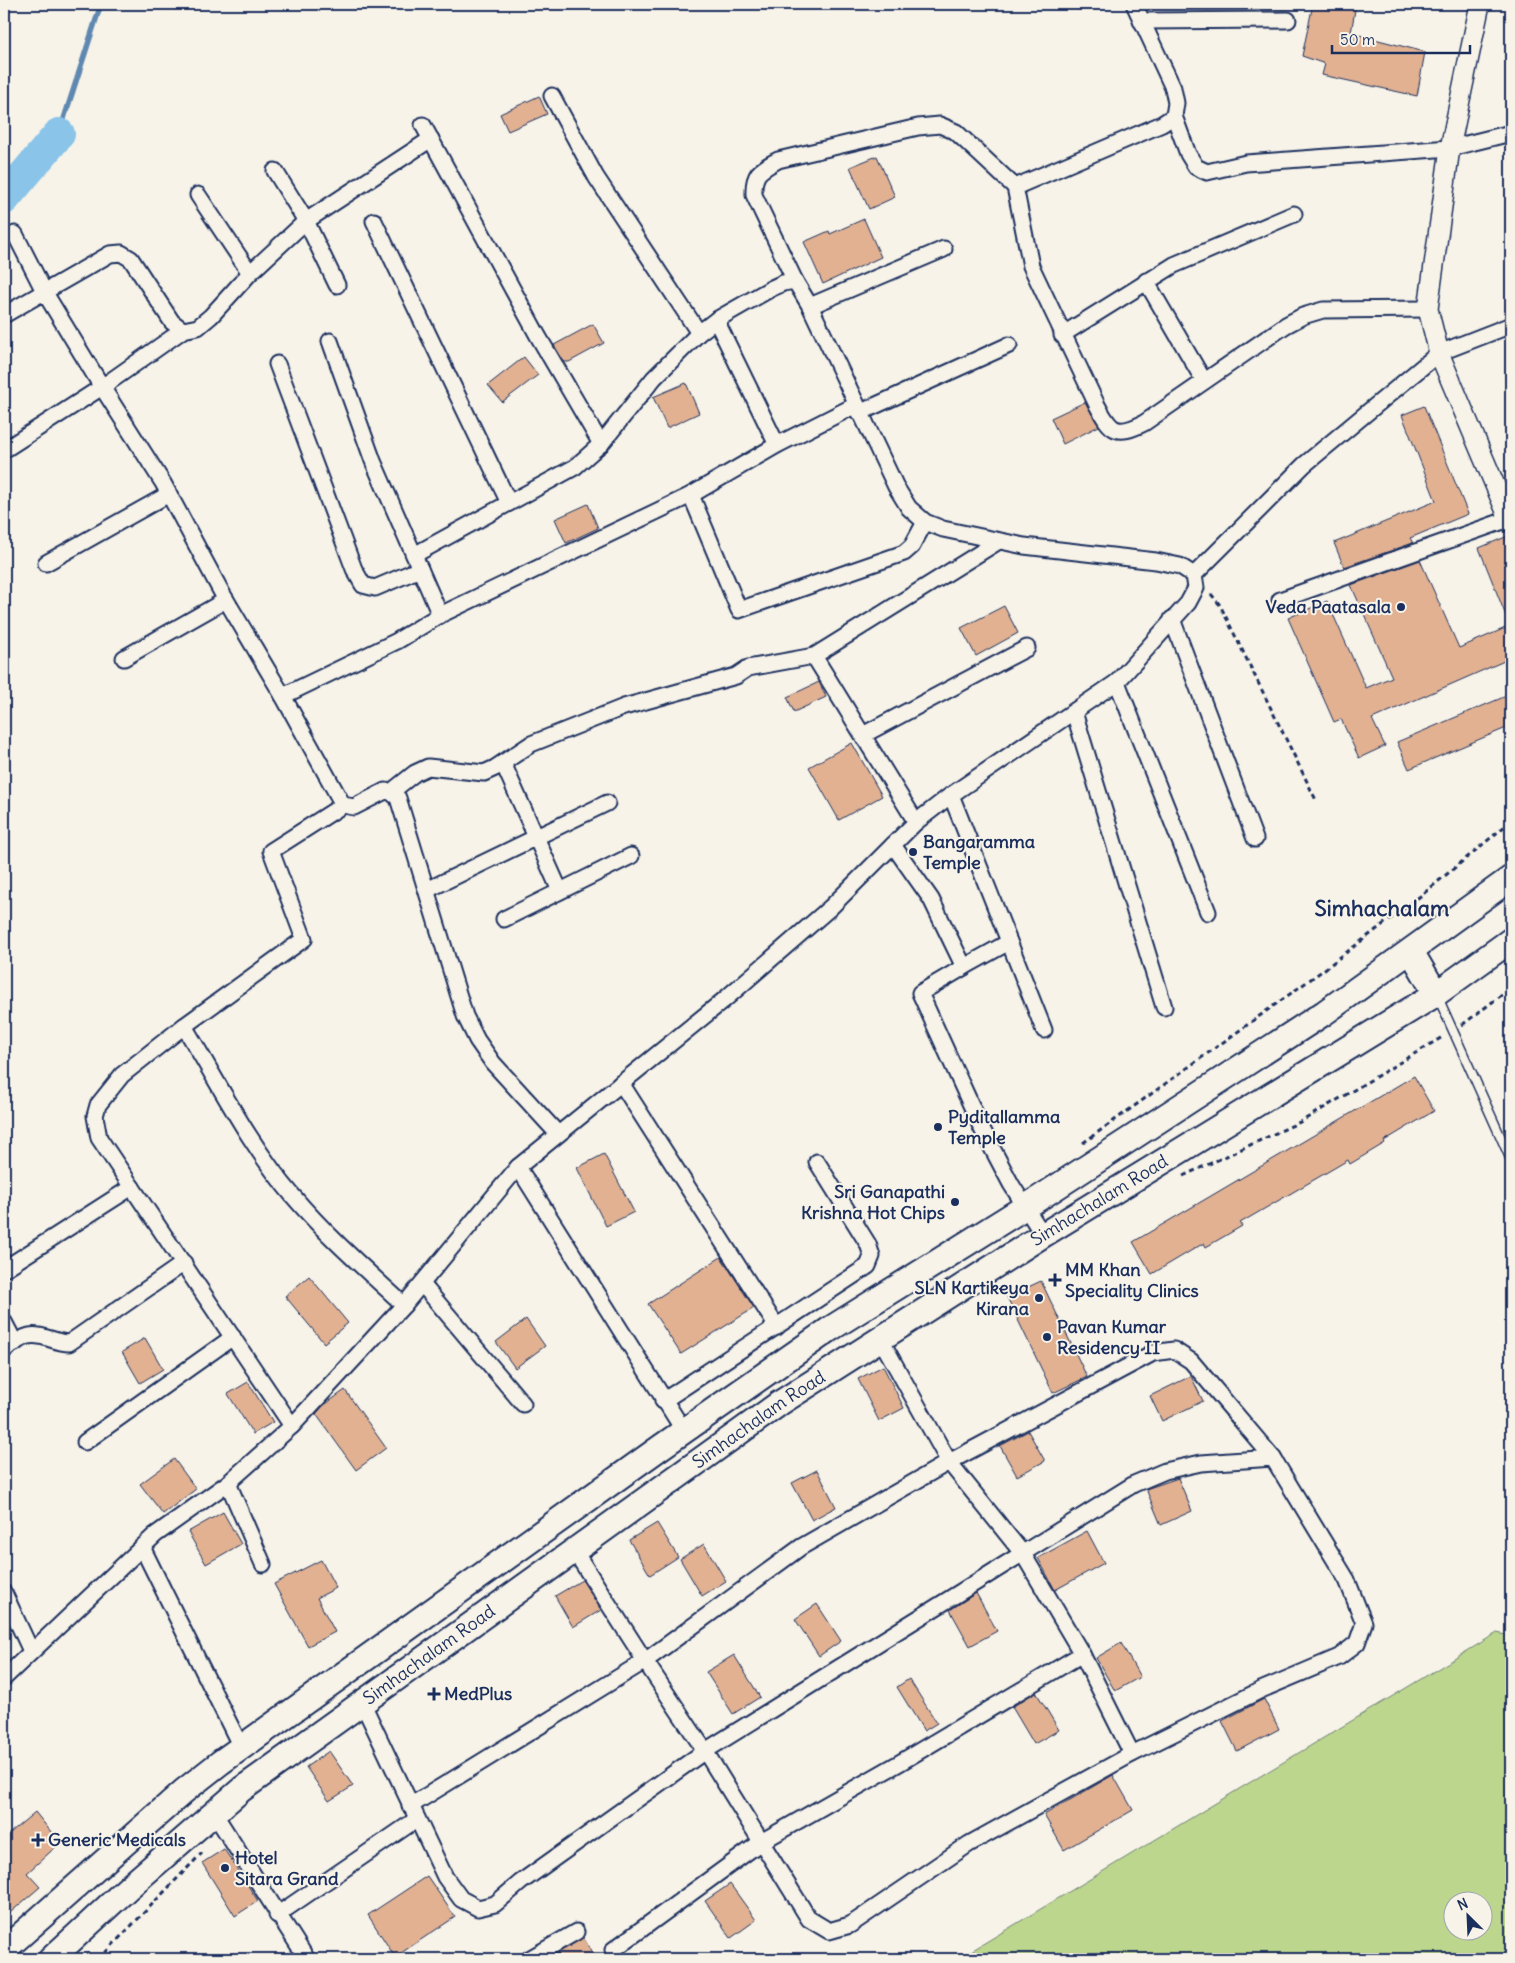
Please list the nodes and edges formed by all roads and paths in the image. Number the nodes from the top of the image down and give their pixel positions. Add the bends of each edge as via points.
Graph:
1 (1134, 4) edge
2 (1480, 4) edge
3 (1288, 20) dead end
4 (1141, 21) junction
5 (552, 96) dead end
6 (1174, 116) junction
7 (423, 125) dead end
8 (1511, 133) edge
9 (432, 139) junction
10 (1450, 148) junction
11 (275, 171) dead end
12 (1014, 187) junction
13 (198, 195) dead end
14 (1294, 214) dead end
15 (306, 221) junction
16 (374, 222) dead end
17 (15, 234) dead end
18 (944, 249) dead end
19 (250, 273) junction
20 (795, 281) junction
21 (1146, 281) junction
22 (337, 285) dead end
23 (45, 293) junction
24 (810, 306) junction
25 (1428, 309) junction
26 (4, 315) edge
27 (716, 320) junction
28 (1511, 325) edge
29 (183, 330) junction
30 (700, 333) junction
31 (1062, 334) junction
32 (330, 341) dead end
33 (1009, 345) dead end
34 (1439, 353) junction
35 (277, 364) dead end
36 (1204, 381) junction
37 (102, 387) junction
38 (858, 409) junction
39 (601, 444) junction
40 (777, 445) junction
41 (4, 450) edge
42 (169, 494) junction
43 (691, 496) junction
44 (509, 504) junction
45 (1510, 521) edge
46 (925, 522) junction
47 (999, 541) junction
48 (417, 562) junction
49 (46, 563) dead end
50 (1194, 575) junction
51 (226, 600) junction
52 (1280, 600) dead end
53 (440, 615) junction
54 (1172, 619) junction
55 (1027, 648) dead end
56 (814, 656) junction
57 (124, 658) dead end
58 (1117, 682) junction
59 (283, 696) junction
60 (1074, 712) junction
61 (863, 735) junction
62 (503, 763) junction
63 (390, 792) junction
64 (951, 796) junction
65 (1316, 800) dead end
66 (607, 803) dead end
67 (342, 804) junction
68 (916, 822) junction
69 (537, 836) junction
70 (1255, 839) dead end
71 (893, 845) junction
72 (632, 856) dead end
73 (1511, 878) edge
74 (427, 890) junction
75 (560, 891) junction
76 (1208, 912) dead end
77 (504, 919) dead end
78 (1511, 940) edge
79 (1009, 942) junction
80 (1411, 951) junction
81 (964, 967) junction
82 (1511, 988) edge
83 (1436, 994) junction
84 (1164, 1006) dead end
85 (184, 1026) junction
86 (1044, 1030) dead end
87 (1453, 1031) junction
88 (621, 1084) junction
89 (558, 1134) junction
90 (1511, 1160) edge
91 (817, 1162) dead end
92 (518, 1167) junction
93 (1180, 1177) dead end
94 (132, 1187) junction
95 (1025, 1207) junction
96 (1043, 1235) junction
97 (184, 1263) junction
98 (4, 1269) edge
99 (422, 1284) junction
100 (404, 1305) junction
101 (4, 1322) edge
102 (777, 1327) junction
103 (233, 1337) junction
104 (880, 1338) junction
105 (9, 1347) edge
106 (663, 1401) junction
107 (523, 1404) dead end
108 (292, 1426) junction
109 (684, 1431) junction
110 (85, 1442) dead end
111 (1272, 1458) junction
112 (701, 1459) junction
113 (949, 1462) junction
114 (228, 1483) junction
115 (142, 1547) junction
116 (574, 1550) junction
117 (1023, 1554) junction
118 (263, 1564) dead end
119 (4, 1593) edge
120 (31, 1651) junction
121 (1082, 1654) junction
122 (644, 1661) junction
123 (4, 1678) edge
124 (362, 1702) junction
125 (241, 1746) junction
126 (705, 1751) junction
127 (1132, 1754) junction
128 (414, 1812) junction
129 (220, 1822) junction
130 (761, 1842) junction
131 (277, 1915) junction
132 (576, 1932) dead end
133 (4, 1950) edge
134 (613, 1950) dead end
135 (52, 1959) edge
136 (99, 1959) edge
137 (307, 1959) edge
138 (529, 1959) edge

1 - 4 street
2 - 10 street
3 - 4 street
4 - 6 street via 1172,88 1176,103
5 - 30 street via 596,177
6 - 10 street via 1188,154 1196,167 1207,172 1246,163
6 - 12 street
7 - 9 street
8 - 10 street
9 - 15 street
9 - 39 street via 538,336
10 - 25 street
11 - 15 street
12 - 20 street via 956,132 940,125 778,160 762,169 753,180 754,195
12 - 31 street via 1030,266
13 - 19 street
14 - 21 street via 1174,265
15 - 19 street
15 - 22 street
16 - 44 street
17 - 23 street
18 - 24 street
19 - 29 street via 198,327
20 - 24 street
20 - 27 street via 783,282
21 - 31 street
21 - 36 street
23 - 26 street
23 - 29 street via 110,254 121,253 131,259 172,322
23 - 37 street
24 - 38 street
25 - 34 street
25 - 36 street via 1323,310 1303,316
27 - 30 street
27 - 40 street
28 - 34 street
29 - 37 street
30 - 39 street via 654,378
31 - 36 street via 1106,422 1116,430 1130,430 1144,423
32 - 48 street via 373,461
33 - 38 street
34 - 45 street
34 - 50 street via 1304,466
35 - 48 street via 362,585 375,588
37 - 41 street
37 - 42 street
38 - 40 street
38 - 46 street via 896,488
39 - 44 street via 574,467
40 - 43 street
42 - 49 street
42 - 51 street
43 - 46 street via 738,610 904,553 912,546
43 - 53 street
44 - 48 street
45 - 52 street
46 - 47 street
47 - 50 street via 1156,560 1180,566
47 - 56 street
48 - 53 street
50 - 54 street via 1196,588 1188,603
50 - 65 path via 1220,605
51 - 57 street
51 - 59 street
53 - 59 street via 397,641
54 - 58 street
54 - 70 street
55 - 61 street
56 - 61 street
56 - 62 street via 748,668 736,676 624,707 530,744
58 - 60 street
58 - 76 street
59 - 67 street
60 - 64 street
60 - 84 street
61 - 68 street
62 - 63 street via 484,773 428,767
62 - 69 street
63 - 67 street via 377,794 354,807
63 - 74 street via 398,798
64 - 68 street
64 - 79 street
66 - 69 street
67 - 85 street via 271,851 304,939
68 - 71 street
69 - 74 street
69 - 75 street
71 - 81 street via 932,899
71 - 88 street via 831,907
72 - 75 street
73 - 80 main road
74 - 89 street via 465,1016 477,1040 493,1063
75 - 77 street
78 - 83 main road, Simhachalam Road
79 - 81 street
79 - 86 street
80 - 83 main road
80 - 95 main road via 1324,1013
81 - 95 street via 920,993 982,1129
82 - 87 path
83 - 87 lane
83 - 96 main road, Simhachalam Road
85 - 94 street via 122,1075 98,1105 95,1116 99,1138
85 - 100 street via 266,1161 292,1195
87 - 90 lane
87 - 93 path via 1302,1122
88 - 89 street
88 - 102 street
89 - 92 street
91 - 102 street via 868,1244 872,1256 868,1266 857,1275
92 - 99 street
92 - 106 street
94 - 97 street
94 - 98 street
95 - 96 street
95 - 109 main road via 830,1329
96 - 104 main road, Simhachalam Road
97 - 103 street
97 - 105 street via 69,1343 30,1335
99 - 100 street
99 - 107 street
100 - 108 street
101 - 105 street
102 - 106 street
103 - 108 street
103 - 110 street
104 - 112 main road, Simhachalam Road
104 - 113 street
106 - 109 street
108 - 114 street
109 - 112 main road
109 - 125 main road
111 - 113 street via 1191,1361 1174,1350 1153,1352
111 - 117 street via 1202,1463 1165,1471 1134,1484
111 - 127 street via 1347,1580 1364,1623 1357,1643 1339,1657 1261,1690
112 - 116 main road, Simhachalam Road
113 - 117 street
113 - 122 street via 801,1547
114 - 115 street
114 - 118 street
115 - 120 street
115 - 125 street
116 - 122 street
116 - 124 main road, Simhachalam Road
117 - 121 street
117 - 126 street
119 - 120 street
120 - 123 street
121 - 127 street
121 - 130 street
122 - 126 street
122 - 128 street
124 - 128 street
124 - 129 main road, Simhachalam Road via 242,1789
125 - 133 main road via 184,1791
126 - 128 street via 494,1904 478,1908 461,1899 446,1877
126 - 130 street
127 - 130 street via 969,1844 850,1924 829,1931 809,1919
128 - 131 street
129 - 131 street
129 - 135 main road, Simhachalam Road via 130,1887
129 - 136 path
130 - 134 street
131 - 137 street
132 - 138 street

